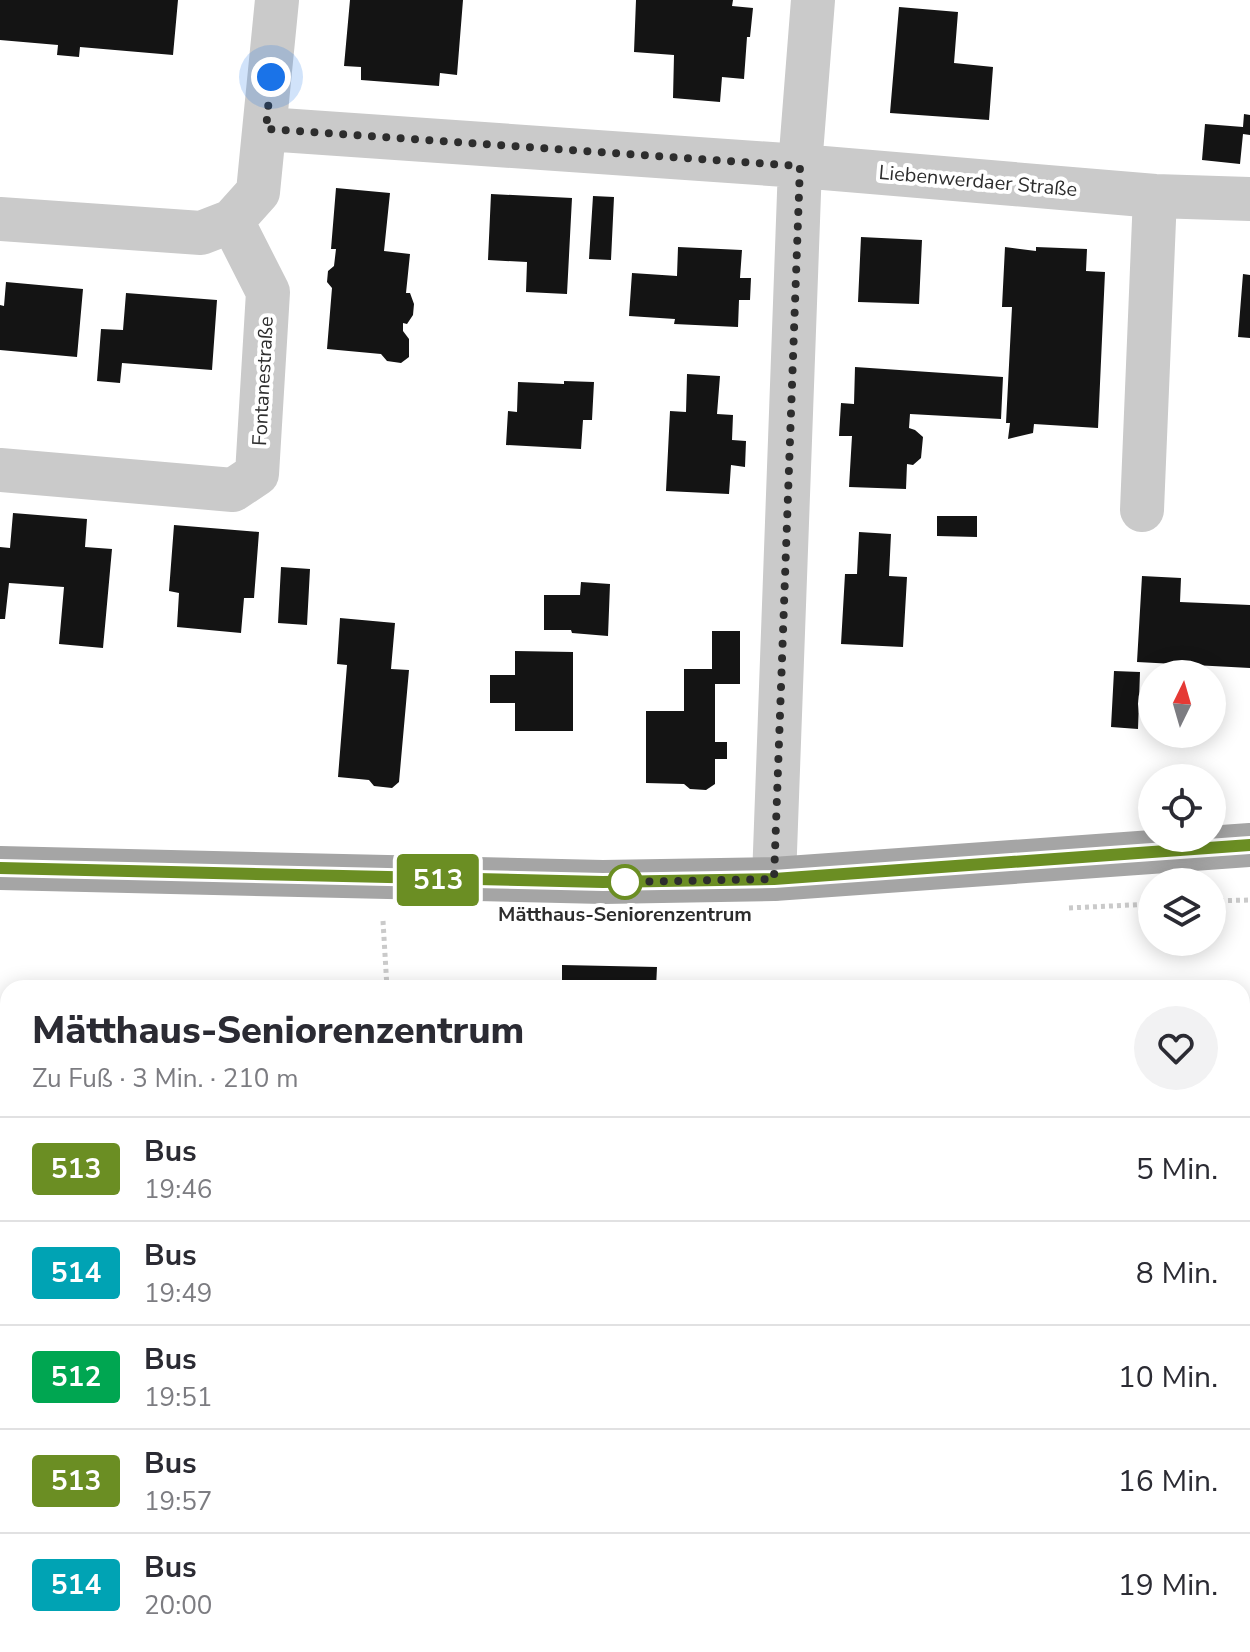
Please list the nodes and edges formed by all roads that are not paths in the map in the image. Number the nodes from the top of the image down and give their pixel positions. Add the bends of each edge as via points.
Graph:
1 (277, 0) edge
2 (813, 0) edge
3 (266, 129) junction
4 (800, 166) junction
5 (1155, 196) junction
6 (1250, 199) edge
7 (0, 219) edge
8 (232, 221) junction
9 (0, 470) edge
10 (1142, 510) dead end
11 (1250, 845) edge
12 (0, 868) edge
13 (774, 879) junction

1 - 3 street
2 - 4 street
3 - 4 street, Liebenwerdaer Straße
3 - 8 street via 258,192
4 - 5 street, Liebenwerdaer Straße
4 - 13 street
5 - 6 street, Liebenwerdaer Straße
5 - 10 street
7 - 8 street via 201,233
8 - 9 street, Fontanestraße via 268,292 257,474 233,490
11 - 13 main road
12 - 13 main road via 571,882

